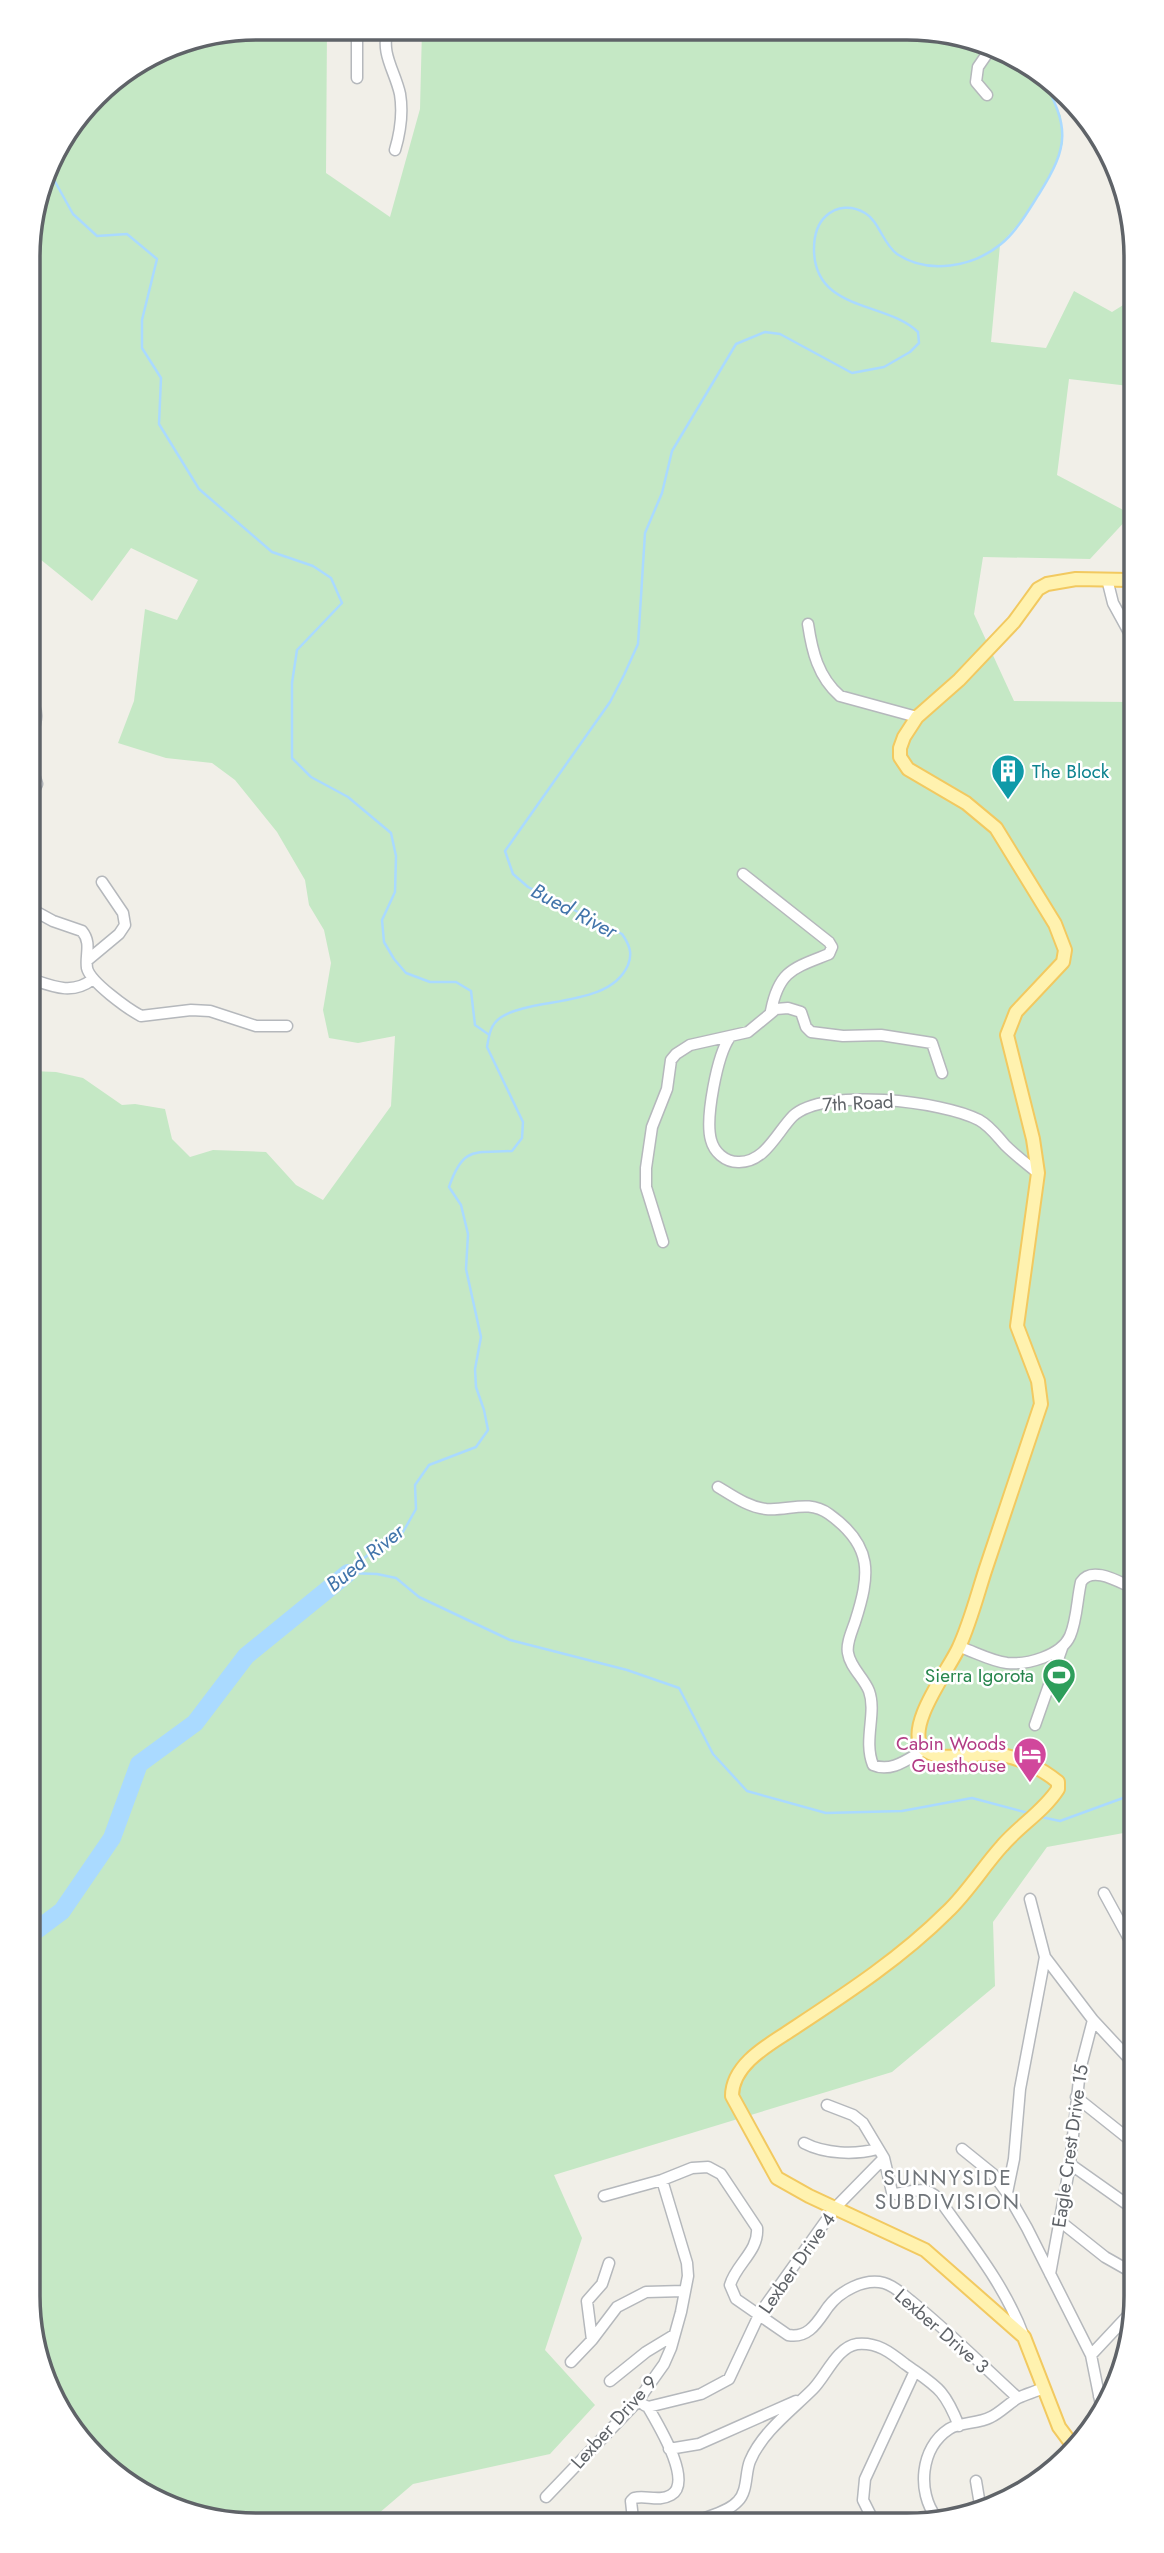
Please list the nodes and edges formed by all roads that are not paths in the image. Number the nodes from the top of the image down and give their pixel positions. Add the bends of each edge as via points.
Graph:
1 (357, 40) edge
2 (386, 40) edge
3 (986, 56) edge
4 (357, 78) dead end
5 (987, 95) dead end
6 (395, 150) dead end
7 (1107, 579) junction
8 (1124, 580) edge
9 (1124, 623) edge
10 (808, 624) dead end
11 (917, 717) junction
12 (743, 874) dead end
13 (102, 882) dead end
14 (41, 914) edge
15 (89, 959) junction
16 (93, 979) junction
17 (41, 982) edge
18 (771, 1011) junction
19 (287, 1026) dead end
20 (730, 1037) junction
21 (942, 1073) dead end
22 (1038, 1173) junction
23 (663, 1242) dead end
24 (718, 1487) dead end
25 (1123, 1584) edge
26 (960, 1647) junction
27 (1062, 1648) junction
28 (1035, 1724) dead end
29 (924, 1750) junction
30 (1104, 1893) dead end
31 (1030, 1899) dead end
32 (1123, 1928) edge
33 (1045, 1958) junction
34 (1093, 2020) junction
35 (1123, 2052) edge
36 (1076, 2097) junction
37 (827, 2105) dead end
38 (1123, 2135) edge
39 (804, 2143) dead end
40 (962, 2149) dead end
41 (880, 2153) junction
42 (1070, 2164) junction
43 (662, 2180) junction
44 (1007, 2193) junction
45 (604, 2196) dead end
46 (1123, 2202) edge
47 (835, 2208) junction
48 (1061, 2222) junction
49 (609, 2263) dead end
50 (1123, 2267) edge
51 (1050, 2274) junction
52 (684, 2291) junction
53 (760, 2314) junction
54 (1122, 2322) edge
55 (674, 2335) junction
56 (1024, 2337) junction
57 (592, 2340) junction
58 (1091, 2355) junction
59 (571, 2362) dead end
60 (915, 2371) junction
61 (610, 2381) dead end
62 (1043, 2388) junction
63 (1099, 2396) edge
64 (803, 2398) junction
65 (1018, 2398) junction
66 (636, 2402) junction
67 (648, 2407) junction
68 (959, 2426) junction
69 (1069, 2440) edge
70 (669, 2449) junction
71 (976, 2481) dead end
72 (546, 2497) dead end
73 (979, 2500) edge
74 (933, 2511) edge
75 (632, 2513) edge
76 (715, 2513) edge
77 (869, 2513) edge

1 - 4 street
2 - 6 street via 385,50 401,106
3 - 5 street via 976,82
7 - 8 main road
7 - 9 street
7 - 11 main road via 1076,579 1038,589 1014,622
10 - 11 street via 821,672 840,696
11 - 22 main road via 904,737 901,757 908,769 966,803 996,828 1055,924 1065,950 1063,962 1016,1012 1007,1035
12 - 18 street via 832,947 828,954 790,970 778,987
13 - 15 street via 123,913 125,925
14 - 15 street via 82,931
15 - 16 street via 87,968
16 - 17 street via 78,988
16 - 19 street via 142,1017 210,1011 256,1026
18 - 20 street via 755,1028
18 - 21 street via 788,1008 801,1012 811,1032 881,1035 932,1044
20 - 22 street, 7th Road via 722,1052 710,1125 714,1149 723,1158 736,1162 759,1155 794,1115 807,1107 894,1100 936,1105 978,1120
20 - 23 street via 690,1045 671,1060 646,1168 646,1187
22 - 26 main road via 1017,1326 1038,1381 1041,1404
24 - 29 street via 756,1507 818,1508 853,1536 867,1570 848,1656 869,1690 869,1754 873,1765 881,1768
25 - 27 street via 1093,1574 1084,1577 1070,1635
26 - 27 street via 1007,1663 1028,1661
26 - 29 main road via 918,1728
27 - 28 street
29 - 47 main road via 956,1757 994,1753 1012,1757 1059,1786 1002,1845 948,1912 850,1991 762,2049 732,2084 732,2096 777,2178
30 - 32 street
31 - 33 street
33 - 34 street
33 - 44 street via 1020,2089
34 - 35 street
34 - 36 street, Eagle Crest Drive 15
36 - 38 street
36 - 42 street, Eagle Crest Drive 15
37 - 41 street via 863,2123
39 - 41 street via 824,2151
40 - 44 street via 993,2174
41 - 47 street, Lexber Drive 4
41 - 56 street via 892,2192 931,2190 939,2199 990,2270
42 - 46 street
42 - 48 street, Eagle Crest Drive 15
43 - 45 street
43 - 52 street, Lexber Drive 9 via 687,2263
43 - 53 street via 708,2167 721,2174 757,2228 758,2238 733,2274 732,2293
44 - 51 street
47 - 53 street, Lexber Drive 4
47 - 56 main road via 925,2250
48 - 50 street
48 - 51 street, Eagle Crest Drive 15
49 - 57 street via 602,2284 587,2301
51 - 58 street
52 - 55 street, Lexber Drive 9
52 - 57 street via 646,2292 617,2306
53 - 65 street, Lexber Drive 3 via 788,2335 804,2335 845,2291 864,2283 885,2284 922,2310
53 - 67 street, Lexber Drive 4 via 729,2379 701,2394
54 - 58 street
55 - 61 street
55 - 66 street, Lexber Drive 9 via 664,2364
56 - 62 main road
57 - 59 street
58 - 63 street
60 - 64 street via 883,2347 858,2344 836,2359
60 - 68 street via 941,2390
60 - 77 street via 864,2479 863,2501
62 - 65 street
62 - 69 main road
64 - 70 street via 699,2444
64 - 76 street via 752,2458 739,2501
65 - 68 street via 993,2417
66 - 67 street
66 - 72 street, Lexber Drive 9
67 - 70 street
68 - 74 street via 950,2428 933,2446 924,2472 925,2498
70 - 75 street via 678,2471 677,2491 658,2499 634,2498
71 - 73 street

